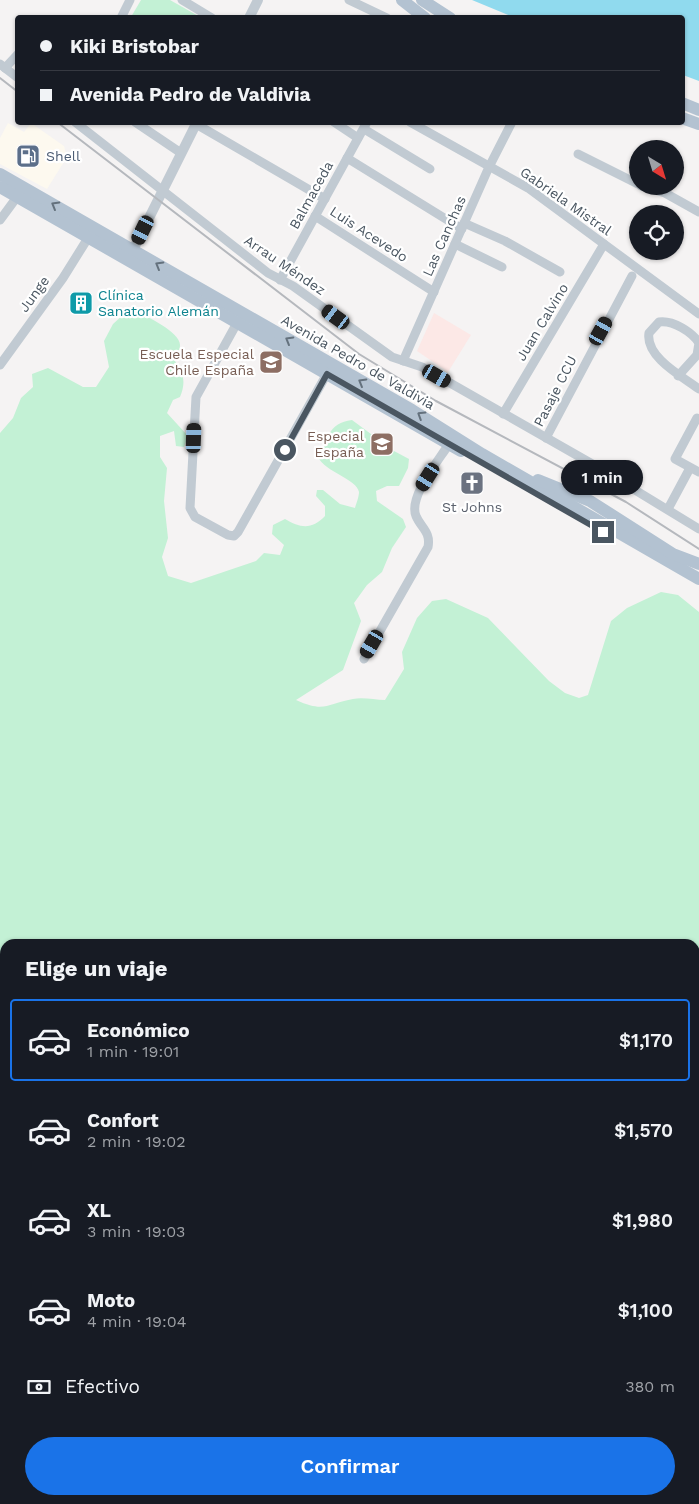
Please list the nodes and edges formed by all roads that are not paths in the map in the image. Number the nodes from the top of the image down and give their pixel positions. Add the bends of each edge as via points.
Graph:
1 (130, 0) edge
2 (182, 0) edge
3 (258, 0) edge
4 (349, 0) edge
5 (402, 0) edge
6 (422, 0) edge
7 (122, 15) edge
8 (207, 15) edge
9 (251, 15) edge
10 (381, 15) edge
11 (421, 15) edge
12 (445, 15) edge
13 (15, 56) edge
14 (2, 66) edge
15 (15, 76) edge
16 (685, 104) edge
17 (699, 110) edge
18 (685, 119) edge
19 (699, 124) edge
20 (79, 125) edge
21 (140, 125) edge
22 (195, 125) edge
23 (199, 125) edge
24 (338, 125) edge
25 (415, 125) edge
26 (510, 125) edge
27 (365, 126) edge
28 (358, 138) junction
29 (182, 153) junction
30 (578, 154) dead end
31 (348, 158) junction
32 (489, 167) junction
33 (430, 169) dead end
34 (0, 174) edge
35 (629, 180) edge
36 (0, 187) edge
37 (163, 190) junction
38 (30, 191) junction
39 (667, 195) edge
40 (17, 197) junction
41 (325, 199) junction
42 (699, 212) edge
43 (315, 216) junction
44 (0, 220) edge
45 (463, 226) junction
46 (89, 232) junction
47 (455, 244) junction
48 (604, 244) junction
49 (133, 250) junction
50 (118, 255) junction
51 (134, 264) junction
52 (502, 267) dead end
53 (560, 272) dead end
54 (632, 276) dead end
55 (280, 280) junction
56 (434, 292) junction
57 (699, 314) edge
58 (237, 323) junction
59 (403, 361) junction
60 (0, 365) edge
61 (329, 369) junction
62 (678, 376) junction
63 (699, 389) edge
64 (503, 414) junction
65 (697, 418) dead end
66 (546, 438) junction
67 (449, 444) junction
68 (695, 470) edge
69 (522, 477) junction
70 (577, 494) junction
71 (560, 503) junction
72 (602, 508) junction
73 (668, 509) junction
74 (699, 529) edge
75 (638, 542) junction
76 (699, 564) edge
77 (699, 579) edge
78 (699, 588) edge
79 (364, 659) dead end

1 - 7 street
2 - 8 street
3 - 9 street
4 - 10 street
5 - 11 main road
6 - 12 main road
13 - 14 street
14 - 15 street
16 - 17 main road
18 - 19 main road
20 - 37 street, Arrau Méndez
21 - 29 street
22 - 29 street
23 - 41 street, Luis Acevedo
24 - 28 street
25 - 32 street, Gabriela Mistral
26 - 32 street, Las Canchas
27 - 28 street, Balmaceda
27 - 33 street
28 - 31 street, Balmaceda
29 - 37 street
30 - 35 street
31 - 41 street, Balmaceda
31 - 45 street
32 - 45 street, Las Canchas
32 - 48 street, Gabriela Mistral via 528,188
34 - 38 main road, Avenida Pedro de Valdivia
36 - 40 main road, Avenida Pedro de Valdivia
37 - 49 street
37 - 55 street, Arrau Méndez
38 - 40 main road
46 -> 38 main road, Avenida Pedro de Valdivia
39 - 42 street
40 - 44 street
40 - 46 main road, Avenida Pedro de Valdivia
41 - 43 street, Balmaceda
43 - 55 street, Balmaceda
43 - 56 street, Luis Acevedo
45 - 47 street, Las Canchas
45 - 53 street via 505,241
46 - 49 main road, Avenida Pedro de Valdivia
46 - 50 main road, Avenida Pedro de Valdivia
46 - 60 street, Junge via 63,278
47 - 52 street
47 - 56 street, Las Canchas
48 - 57 street, Gabriela Mistral
48 - 64 street, Juan Calvino
49 - 50 main road
49 - 51 main road
61 -> 49 main road, Avenida Pedro de Valdivia
50 - 51 main road, Avenida Pedro de Valdivia
51 - 58 main road, Avenida Pedro de Valdivia
54 - 66 street, Pasaje CCU
55 - 59 street, Arrau Méndez via 392,357
56 - 59 street, Las Canchas
58 - 61 main road, Avenida Pedro de Valdivia
58 - 61 street via 196,397 190,508 195,517 234,536 238,532
59 - 64 street, Arrau Méndez via 419,366
61 - 67 main road, Avenida Pedro de Valdivia
69 -> 61 main road, Avenida Pedro de Valdivia
62 - 62 street via 649,342 651,330 659,322 676,325 698,343 697,355
62 - 63 street
64 - 66 street, Arrau Méndez
65 - 68 street via 675,459
66 - 73 street, Arrau Méndez
67 - 71 main road, Avenida Pedro de Valdivia
67 - 79 street via 414,502 416,517 428,534 428,546
68 - 73 street
69 - 70 main road via 547,482
69 - 71 main road, Avenida Pedro de Valdivia
70 - 71 main road
70 - 72 main road
71 - 75 main road, Avenida Pedro de Valdivia
71 - 78 main road, Avenida Pedro de Valdivia
72 - 75 main road
72 - 76 main road via 673,554
73 - 74 street, Arrau Méndez
75 - 77 main road, Avenida Pedro de Valdivia

